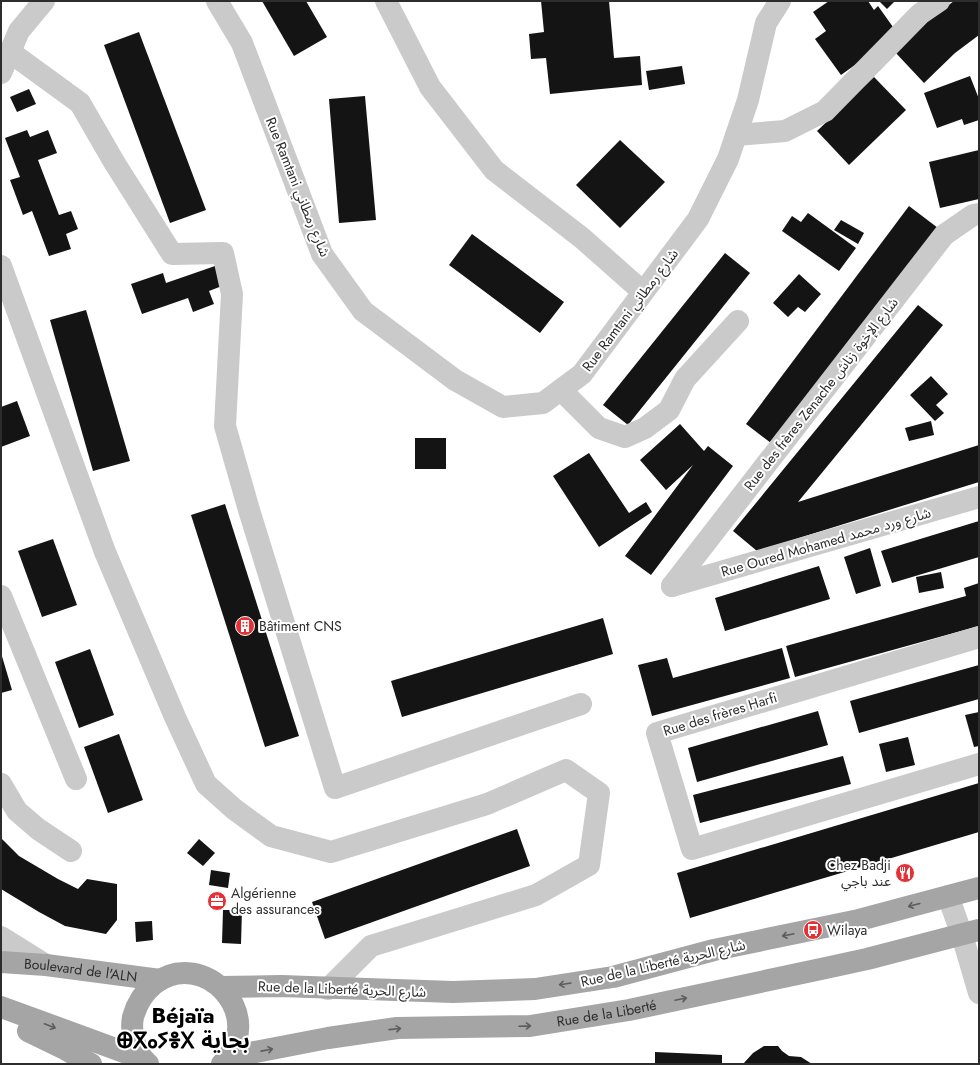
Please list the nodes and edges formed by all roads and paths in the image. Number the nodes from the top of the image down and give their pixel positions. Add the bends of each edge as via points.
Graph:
1 (44, 1) edge
2 (217, 1) edge
3 (386, 1) edge
4 (780, 1) edge
5 (939, 1) edge
6 (10, 52) junction
7 (1, 73) edge
8 (736, 135) junction
9 (979, 214) edge
10 (1, 266) edge
11 (643, 292) junction
12 (738, 321) dead end
13 (560, 390) junction
14 (979, 497) edge
15 (672, 586) joint
16 (1, 596) edge
17 (979, 637) edge
18 (581, 704) dead end
19 (979, 764) edge
20 (76, 779) dead end
21 (1, 784) edge
22 (71, 851) dead end
23 (979, 888) edge
24 (948, 896) junction
25 (970, 932) edge
26 (1, 937) edge
27 (1, 962) edge
28 (46, 965) junction
29 (160, 980) junction
30 (221, 987) junction
31 (328, 989) junction
32 (979, 993) edge
33 (1, 1006) edge
34 (1, 1016) edge
35 (328, 1038) junction
36 (225, 1061) edge
37 (145, 1062) edge
38 (91, 1064) edge
39 (279, 1064) edge

1 - 6 street via 19,31
2 - 13 street, Rue Ramtani شارع رمطاني via 242,43 322,254 363,311 455,380 503,407 543,403
3 - 11 street via 430,87 494,170 582,238
4 - 8 street, Rue Ramtani شارع رمطاني via 766,23 748,100
5 - 8 street via 920,14 825,111 785,131
6 - 7 street
6 - 18 street via 80,103 172,254 223,253 232,294 225,426 248,510 335,788
8 - 11 street, Rue Ramtani شارع رمطاني via 728,159 698,219
9 - 15 street, Rue des frères Zenache شارع الإخوة زناش via 973,215 944,235
10 - 31 street via 105,552 175,717 206,784 234,809 271,836 331,852 487,804 566,770 599,793 589,865 536,895 371,946
11 - 13 street, Rue Ramtani شارع رمطاني via 582,374
12 - 13 street via 685,379 669,410 646,428 625,437 599,428
14 - 15 street, Rue Oured Mohamed شارع ورد محمد
16 - 20 street
17 - 19 street, Rue des frères Harfi via 657,733 692,849
21 - 22 street via 18,811 38,830
23 - 24 main road, Rue de la Liberté شارع الحرية
24 - 25 street
24 -> 31 main road, Rue de la Liberté شارع الحرية via 859,920 714,950 613,977 536,989 453,992
25 - 32 street
35 -> 25 main road, Rue de la Liberté via 397,1028 530,1026 629,1010 867,959
26 - 28 street
27 - 28 main road, Boulevard de l'ALN
28 - 29 main road, Boulevard de l'ALN
29 - 30 main road via 176,974 192,974 207,978
29 - 37 main road via 146,991 134,1012 134,1042
30 - 31 main road, Rue de la Liberté شارع الحرية via 281,986
30 - 36 main road via 231,999 237,1013 239,1029 236,1044
33 -> 37 main road
34 - 38 main road
36 -> 35 main road, Rue de la Liberté
35 - 39 main road

